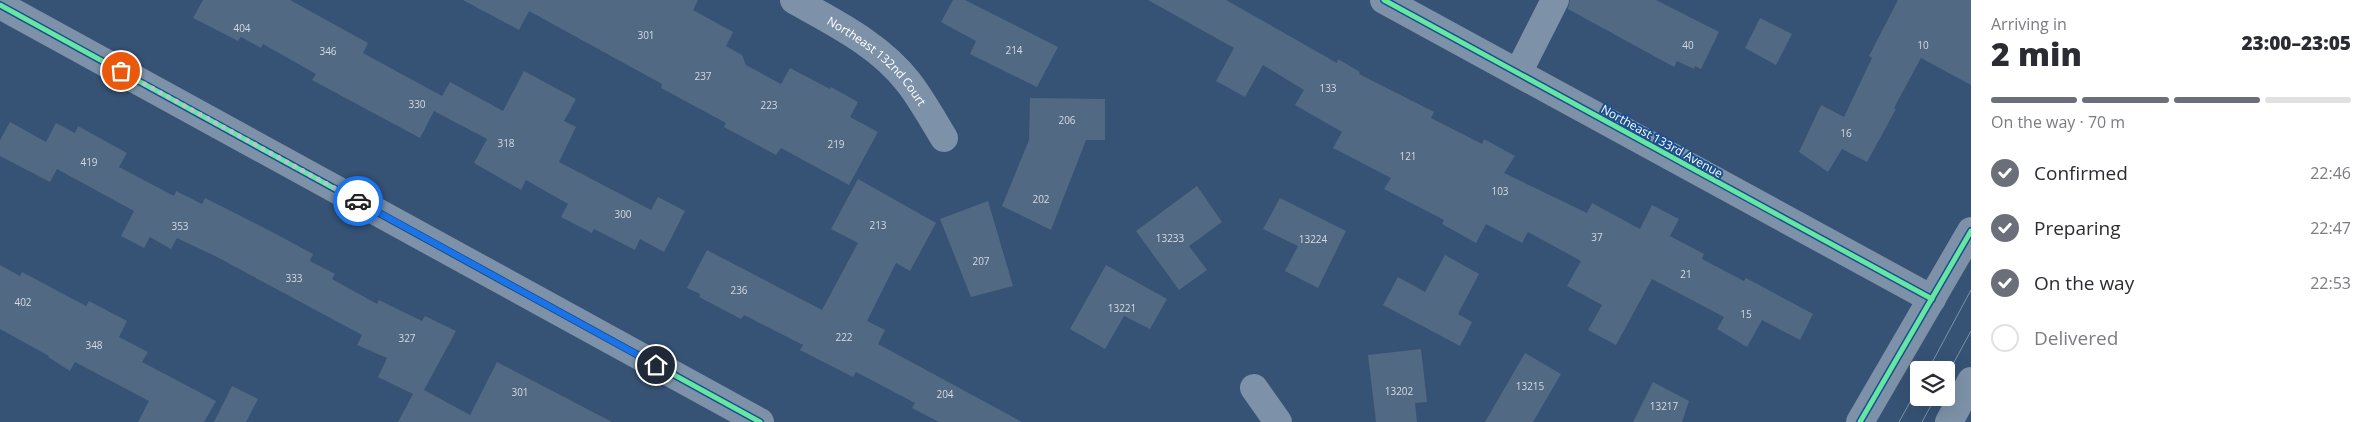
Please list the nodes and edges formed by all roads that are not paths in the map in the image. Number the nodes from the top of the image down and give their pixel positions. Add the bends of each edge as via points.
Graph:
1 (794, 0) edge
2 (1555, 0) edge
3 (0, 4) edge
4 (1401, 4) edge
5 (1518, 73) junction
6 (944, 138) dead end
7 (1971, 231) edge
8 (1932, 299) junction
9 (1971, 381) edge
10 (1254, 388) dead end
11 (760, 422) edge
12 (1278, 422) edge
13 (1860, 422) edge
14 (1948, 422) edge

1 - 6 street, Northeast 132nd Court via 880,52 908,82
2 - 5 street
3 - 11 street
4 - 5 street, Northeast 133rd Avenue
5 - 8 street, Northeast 133rd Avenue
7 - 8 street
8 - 13 street
9 - 14 street
10 - 12 street

